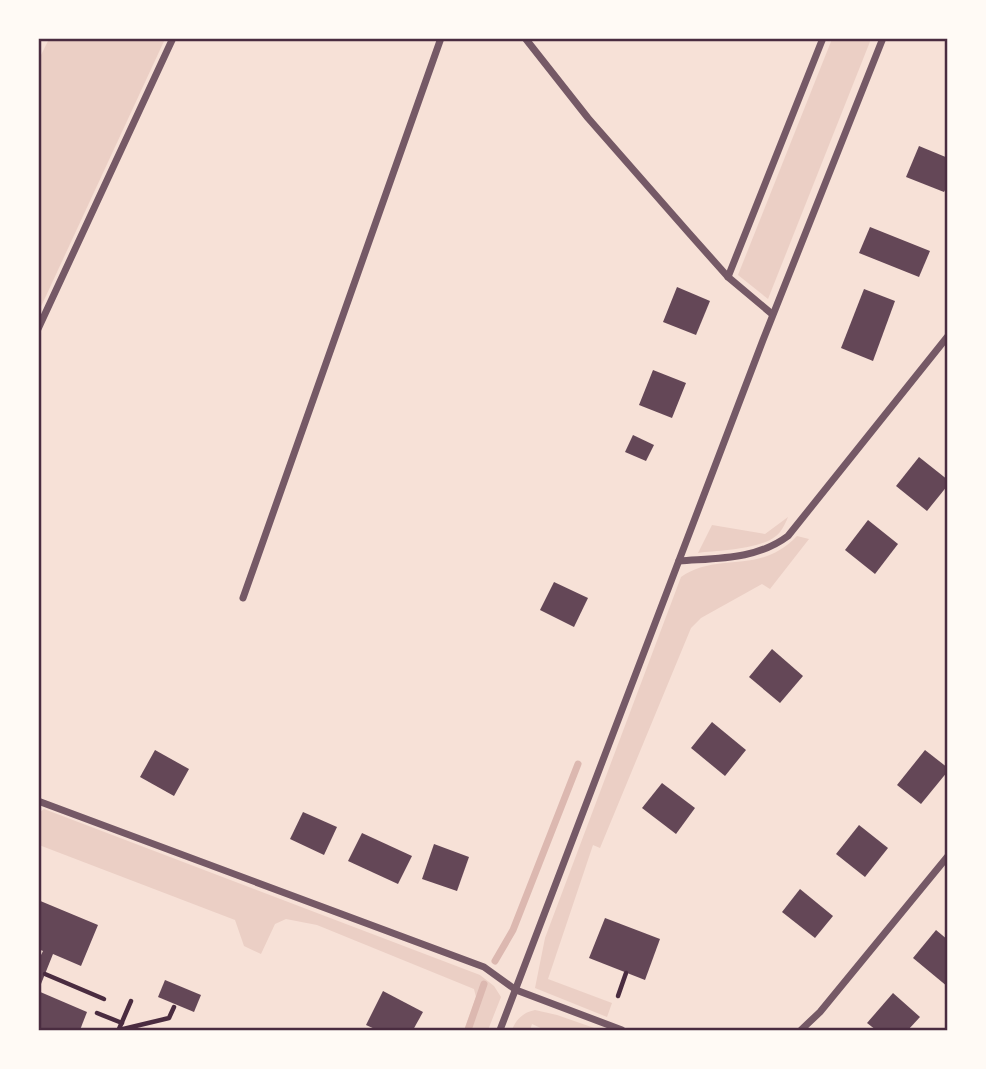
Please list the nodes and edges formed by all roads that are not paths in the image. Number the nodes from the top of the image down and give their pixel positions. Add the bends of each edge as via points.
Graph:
1 (173, 38) edge
2 (441, 38) edge
3 (525, 38) edge
4 (823, 38) edge
5 (883, 38) edge
6 (728, 277) junction
7 (772, 314) junction
8 (38, 329) edge
9 (947, 336) edge
10 (679, 561) junction
11 (243, 598) dead end
12 (38, 801) edge
13 (947, 856) edge
14 (516, 990) junction
15 (500, 1031) edge
16 (622, 1031) edge
17 (801, 1031) edge

1 - 8 street
2 - 11 street
3 - 6 street via 588,118
4 - 6 street
5 - 7 street
6 - 7 street
7 - 10 street
9 - 10 street via 788,536 754,554
10 - 14 street
12 - 14 street via 484,967
13 - 17 street
14 - 15 street
14 - 16 street

